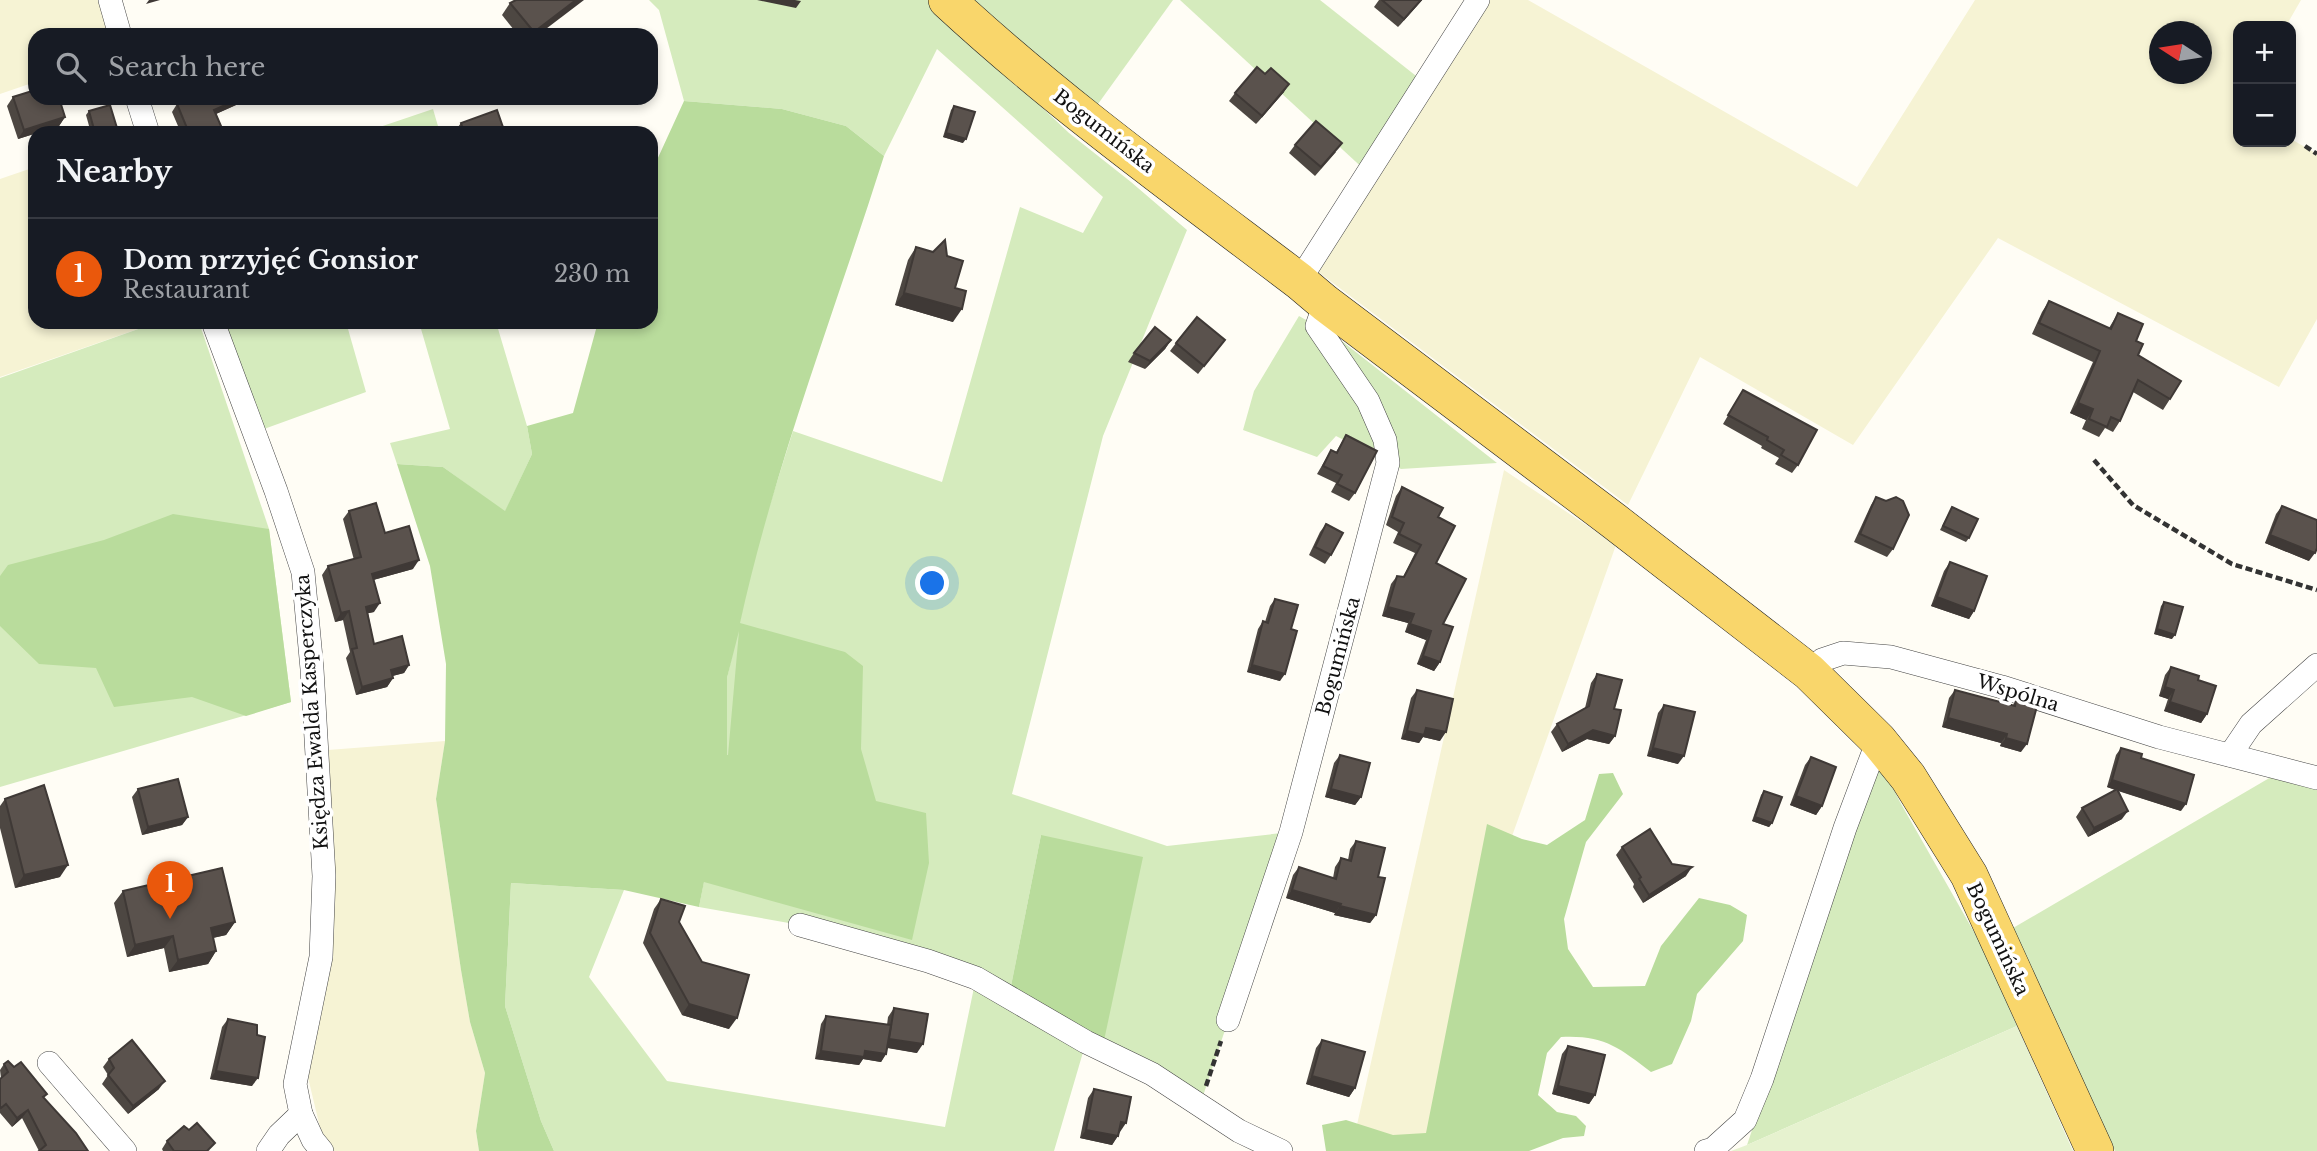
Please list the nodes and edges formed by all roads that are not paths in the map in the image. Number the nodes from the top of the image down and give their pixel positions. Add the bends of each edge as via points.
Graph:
1 (110, 0) edge
2 (947, 0) edge
3 (1478, 0) edge
4 (118, 28) edge
5 (139, 105) edge
6 (146, 126) edge
7 (1312, 292) junction
8 (216, 329) edge
9 (2317, 665) edge
10 (1809, 672) junction
11 (1878, 740) junction
12 (2230, 755) junction
13 (2317, 778) edge
14 (800, 925) dead end
15 (1228, 1020) road end
16 (50, 1063) dead end
17 (301, 1114) junction
18 (125, 1151) edge
19 (268, 1151) edge
20 (322, 1151) edge
21 (1281, 1151) edge
22 (1706, 1151) edge
23 (2095, 1151) edge

1 - 4 street
2 - 7 main road, Bogumińska via 1083,116
3 - 7 street, Bogumińska
5 - 6 street
7 - 10 main road, Bogumińska
7 - 15 street, Bogumińska via 1317,326 1368,401 1385,440 1388,463 1291,832
8 - 17 street, Księdza Ewalda Kasperczyka via 303,572 324,876 321,957 295,1084
9 - 12 street via 2251,724
10 - 11 main road, Bogumińska
10 - 12 street, Wspólna via 1822,660 1843,653 1891,657
11 - 22 street via 1745,1120
11 - 23 main road, Bogumińska via 1908,778 1969,875
12 - 13 street, Wspólna
14 - 21 street via 976,978
16 - 18 street
17 - 19 street
17 - 20 street, Księdza Ewalda Kasperczyka

